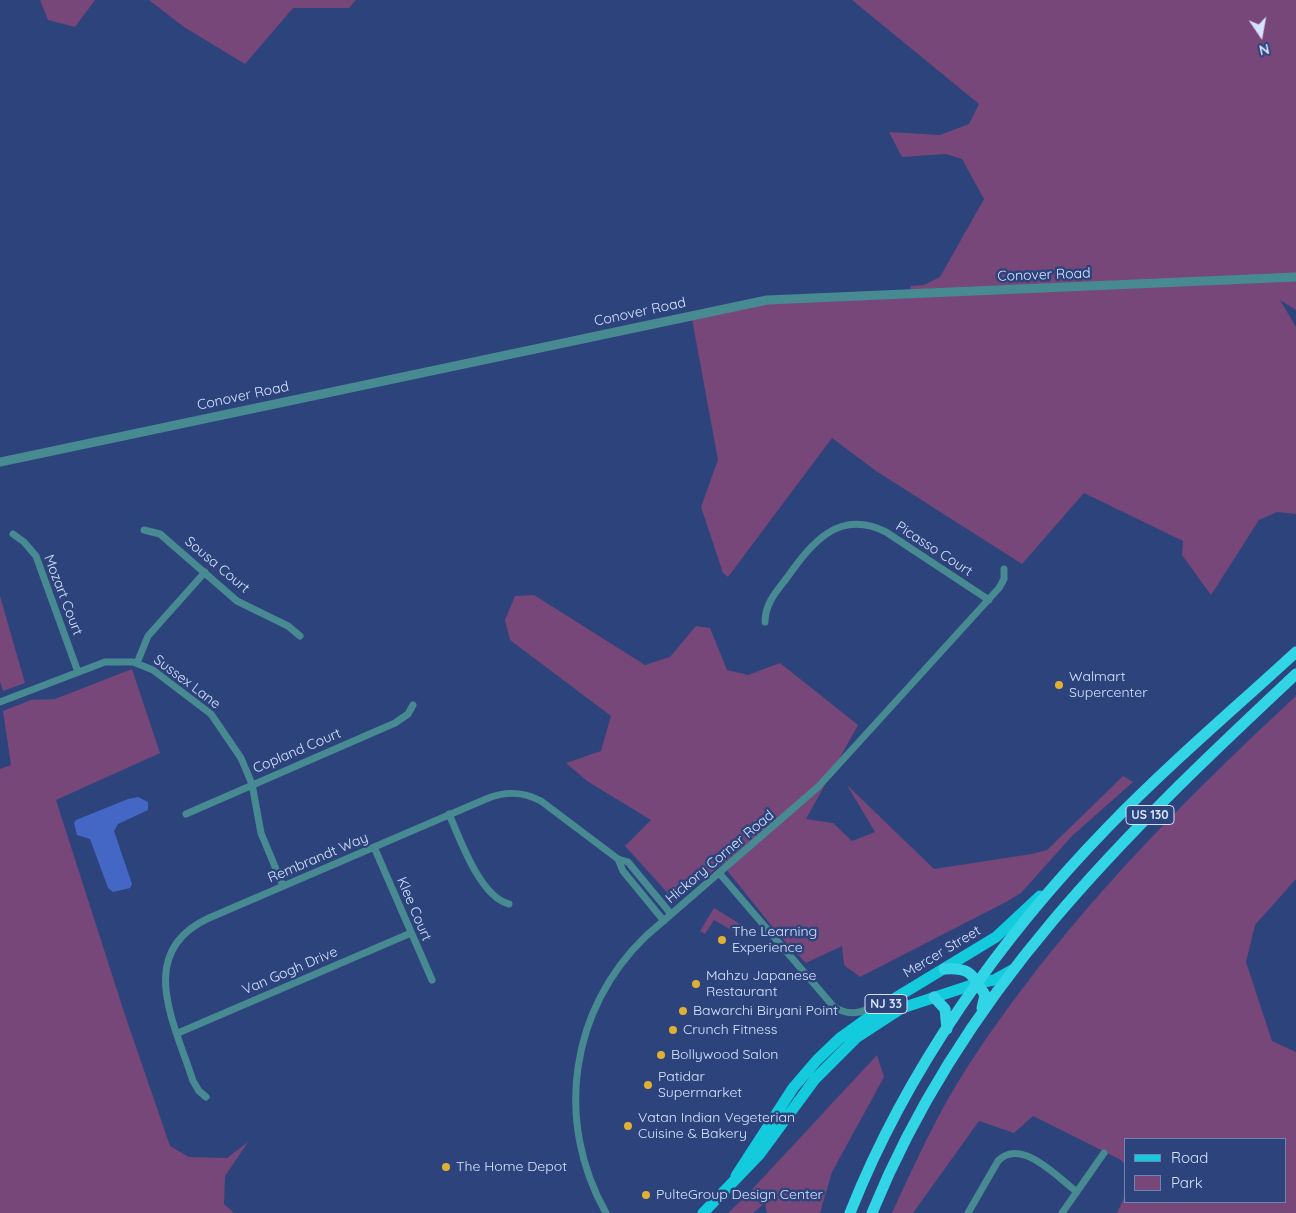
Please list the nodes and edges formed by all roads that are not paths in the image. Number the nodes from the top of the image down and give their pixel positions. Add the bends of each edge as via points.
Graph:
1 (1296, 277) edge
2 (0, 462) edge
3 (144, 530) dead end
4 (13, 534) dead end
5 (1004, 569) dead end
6 (205, 572) junction
7 (989, 600) junction
8 (764, 622) dead end
9 (300, 636) dead end
10 (1295, 655) edge
11 (138, 663) junction
12 (78, 672) junction
13 (1296, 674) edge
14 (0, 702) edge
15 (413, 705) dead end
16 (252, 784) junction
17 (186, 814) dead end
18 (449, 814) junction
19 (374, 847) junction
20 (618, 859) junction
21 (1071, 868) junction
22 (720, 874) junction
23 (283, 886) junction
24 (509, 904) dead end
25 (671, 914) junction
26 (664, 921) junction
27 (411, 933) junction
28 (1015, 967) junction
29 (944, 969) junction
30 (432, 980) dead end
31 (978, 983) junction
32 (897, 997) junction
33 (934, 997) junction
34 (982, 1010) junction
35 (947, 1029) junction
36 (178, 1033) junction
37 (206, 1097) dead end
38 (1104, 1154) dead end
39 (736, 1176) junction
40 (1077, 1192) junction
41 (606, 1213) edge
42 (703, 1213) edge
43 (850, 1213) edge
44 (872, 1213) edge
45 (968, 1213) edge
46 (1062, 1213) edge

1 - 2 street, Conover Road via 767,300
3 - 6 street, Sousa Court via 160,534
4 - 12 street, Mozart Court via 36,556
5 - 7 street, Hickory Corner Road via 1004,579
6 - 9 street, Sousa Court via 237,601 288,626
6 - 11 street via 148,636
7 - 8 street, Picasso Court via 886,532 866,526 847,526 828,532 812,544 769,602
7 - 22 street, Hickory Corner Road via 818,787
10 - 21 highway, US 130 via 1148,786
11 - 12 street, Sussex Lane via 124,660 105,662
11 - 16 street, Sussex Lane via 153,670 211,714 245,765
12 - 14 street, Sussex Lane
13 - 28 highway, US 130 via 1192,772 1090,876
15 - 16 street, Copland Court via 408,714 395,723
16 - 17 street, Copland Court
16 - 23 street, Sussex Lane via 261,833
18 - 19 street, Rembrandt Way
18 - 20 street, Rembrandt Way via 501,794 511,792 530,796 571,822
18 - 24 street via 481,878 494,896
19 - 23 street, Rembrandt Way
19 - 27 street, Klee Court
20 - 25 street, Rembrandt Way via 630,864
20 - 26 street, Rembrandt Way via 623,871
21 - 29 main road, Mercer Street / NJ 33 via 996,937
21 - 31 highway, US 130
22 - 25 street, Hickory Corner Road
22 - 32 street via 837,1009 850,1013 864,1012
23 - 36 street, Rembrandt Way via 196,924 176,942 166,964 164,981
25 - 26 street, Hickory Corner Road
26 - 41 street, Hickory Corner Road via 632,950 607,983 591,1015 578,1056 574,1101 578,1136 592,1183
27 - 30 street, Klee Court
27 - 36 street, Van Gogh Drive
28 - 31 main road, Mercer Street / NJ 33 via 1003,977
28 - 34 highway, US 130
29 - 31 highway via 968,971
29 - 32 main road, Mercer Street / NJ 33
31 - 33 main road, Mercer Street / NJ 33
31 - 34 highway via 985,995
31 - 35 highway, US 130
32 - 39 main road, Mercer Street / NJ 33 via 840,1038 816,1060 793,1088
33 - 35 highway via 944,1009
33 - 39 main road, Mercer Street / NJ 33 via 888,1016 842,1049 815,1079 758,1155
34 - 44 highway, US 130 via 921,1109
35 - 43 highway, US 130 via 890,1125
36 - 37 street, Rembrandt Way via 195,1086
38 - 40 street
39 - 42 main road, Mercer Street / NJ 33
40 - 45 street via 1026,1154 1014,1152 998,1161
40 - 46 street

